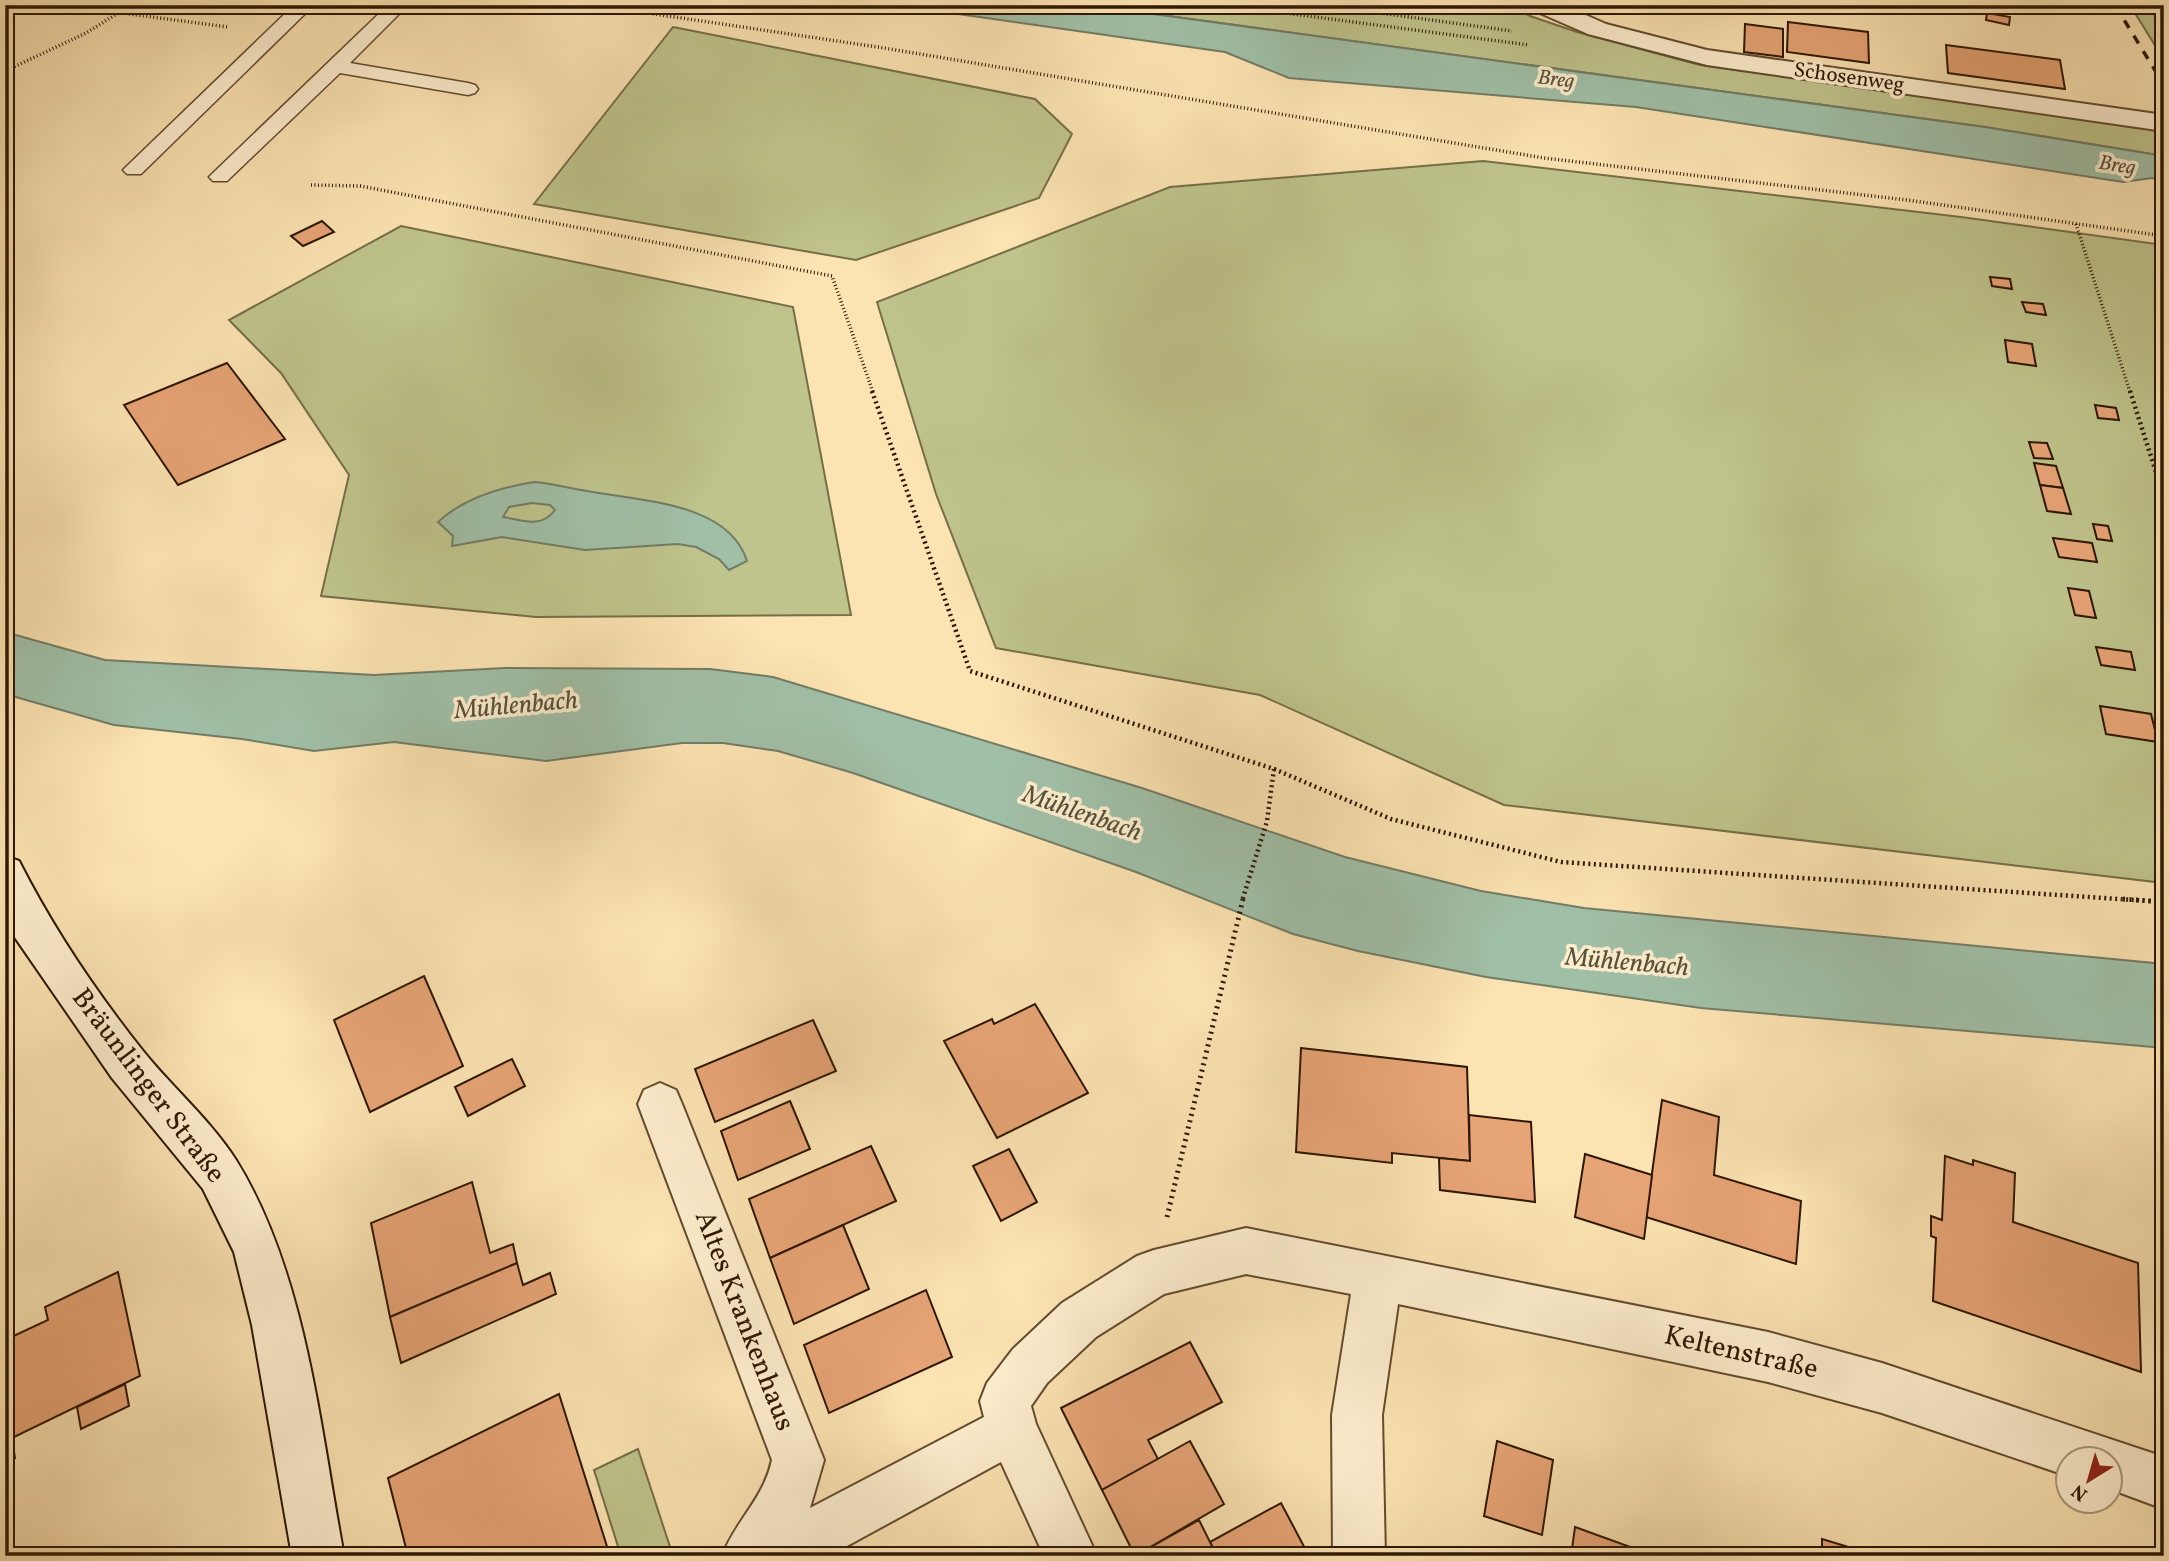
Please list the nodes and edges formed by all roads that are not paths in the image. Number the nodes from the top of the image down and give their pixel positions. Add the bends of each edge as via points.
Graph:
1 (305, 5) edge
2 (399, 5) edge
3 (1542, 5) edge
4 (335, 66) junction
5 (468, 89) dead end
6 (2164, 123) edge
7 (134, 170) dead end
8 (220, 177) dead end
9 (5, 873) edge
10 (660, 1104) dead end
11 (1378, 1276) junction
12 (1012, 1429) junction
13 (2054, 1446) edge
14 (2124, 1469) edge
15 (2164, 1483) edge
16 (756, 1545) edge
17 (318, 1556) edge
18 (1071, 1556) edge
19 (1359, 1556) edge

1 - 7 lane
2 - 4 lane
3 - 6 street, Schosenweg via 1597,29 1707,57
4 - 5 lane
4 - 8 lane
9 - 17 street, Bräunlinger Straße via 29,924 127,1064 219,1174 256,1248 276,1325
10 - 16 street, Altes Krankenhaus via 798,1460 790,1495
11 - 12 street via 1246,1251 1154,1273 1079,1320 1030,1366 1005,1401
11 - 13 street, Keltenstraße via 1768,1357 1882,1388
11 - 19 street via 1357,1415
12 - 16 street, Altes Krankenhaus via 829,1528
12 - 18 street
14 - 15 street

